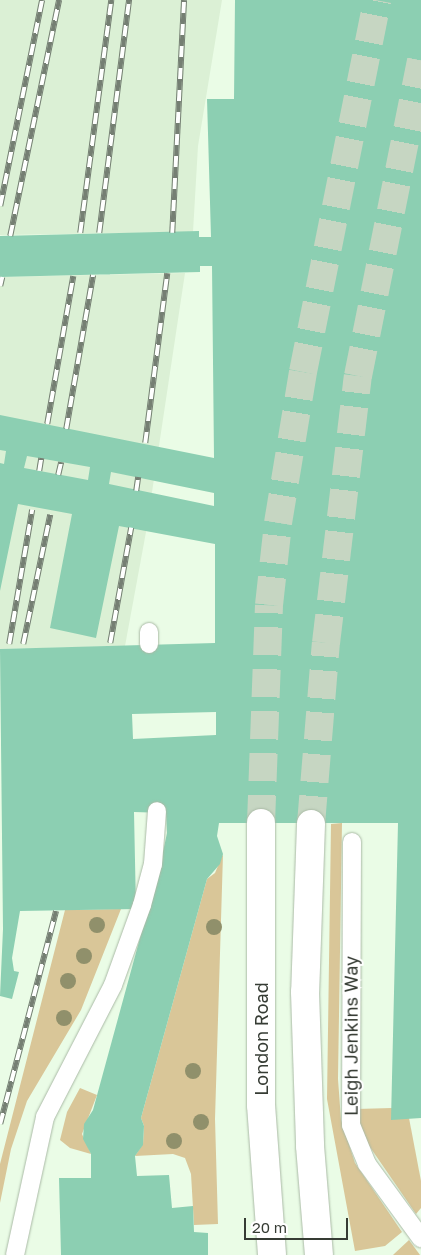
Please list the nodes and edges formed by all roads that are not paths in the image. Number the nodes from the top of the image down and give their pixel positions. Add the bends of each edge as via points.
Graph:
1 (157, 811) dead end
2 (261, 824) tunnel mouth
3 (311, 824) tunnel mouth
4 (352, 842) dead end
5 (421, 1238) edge
6 (15, 1255) edge
7 (272, 1255) edge
8 (319, 1255) edge

1 - 6 lane via 153,864 142,905 113,985 45,1117
2 - 7 main road, London Road via 261,1105
3 - 8 main road via 305,992 310,1146
4 - 5 lane, Leigh Jenkins Way via 351,1125 367,1164

